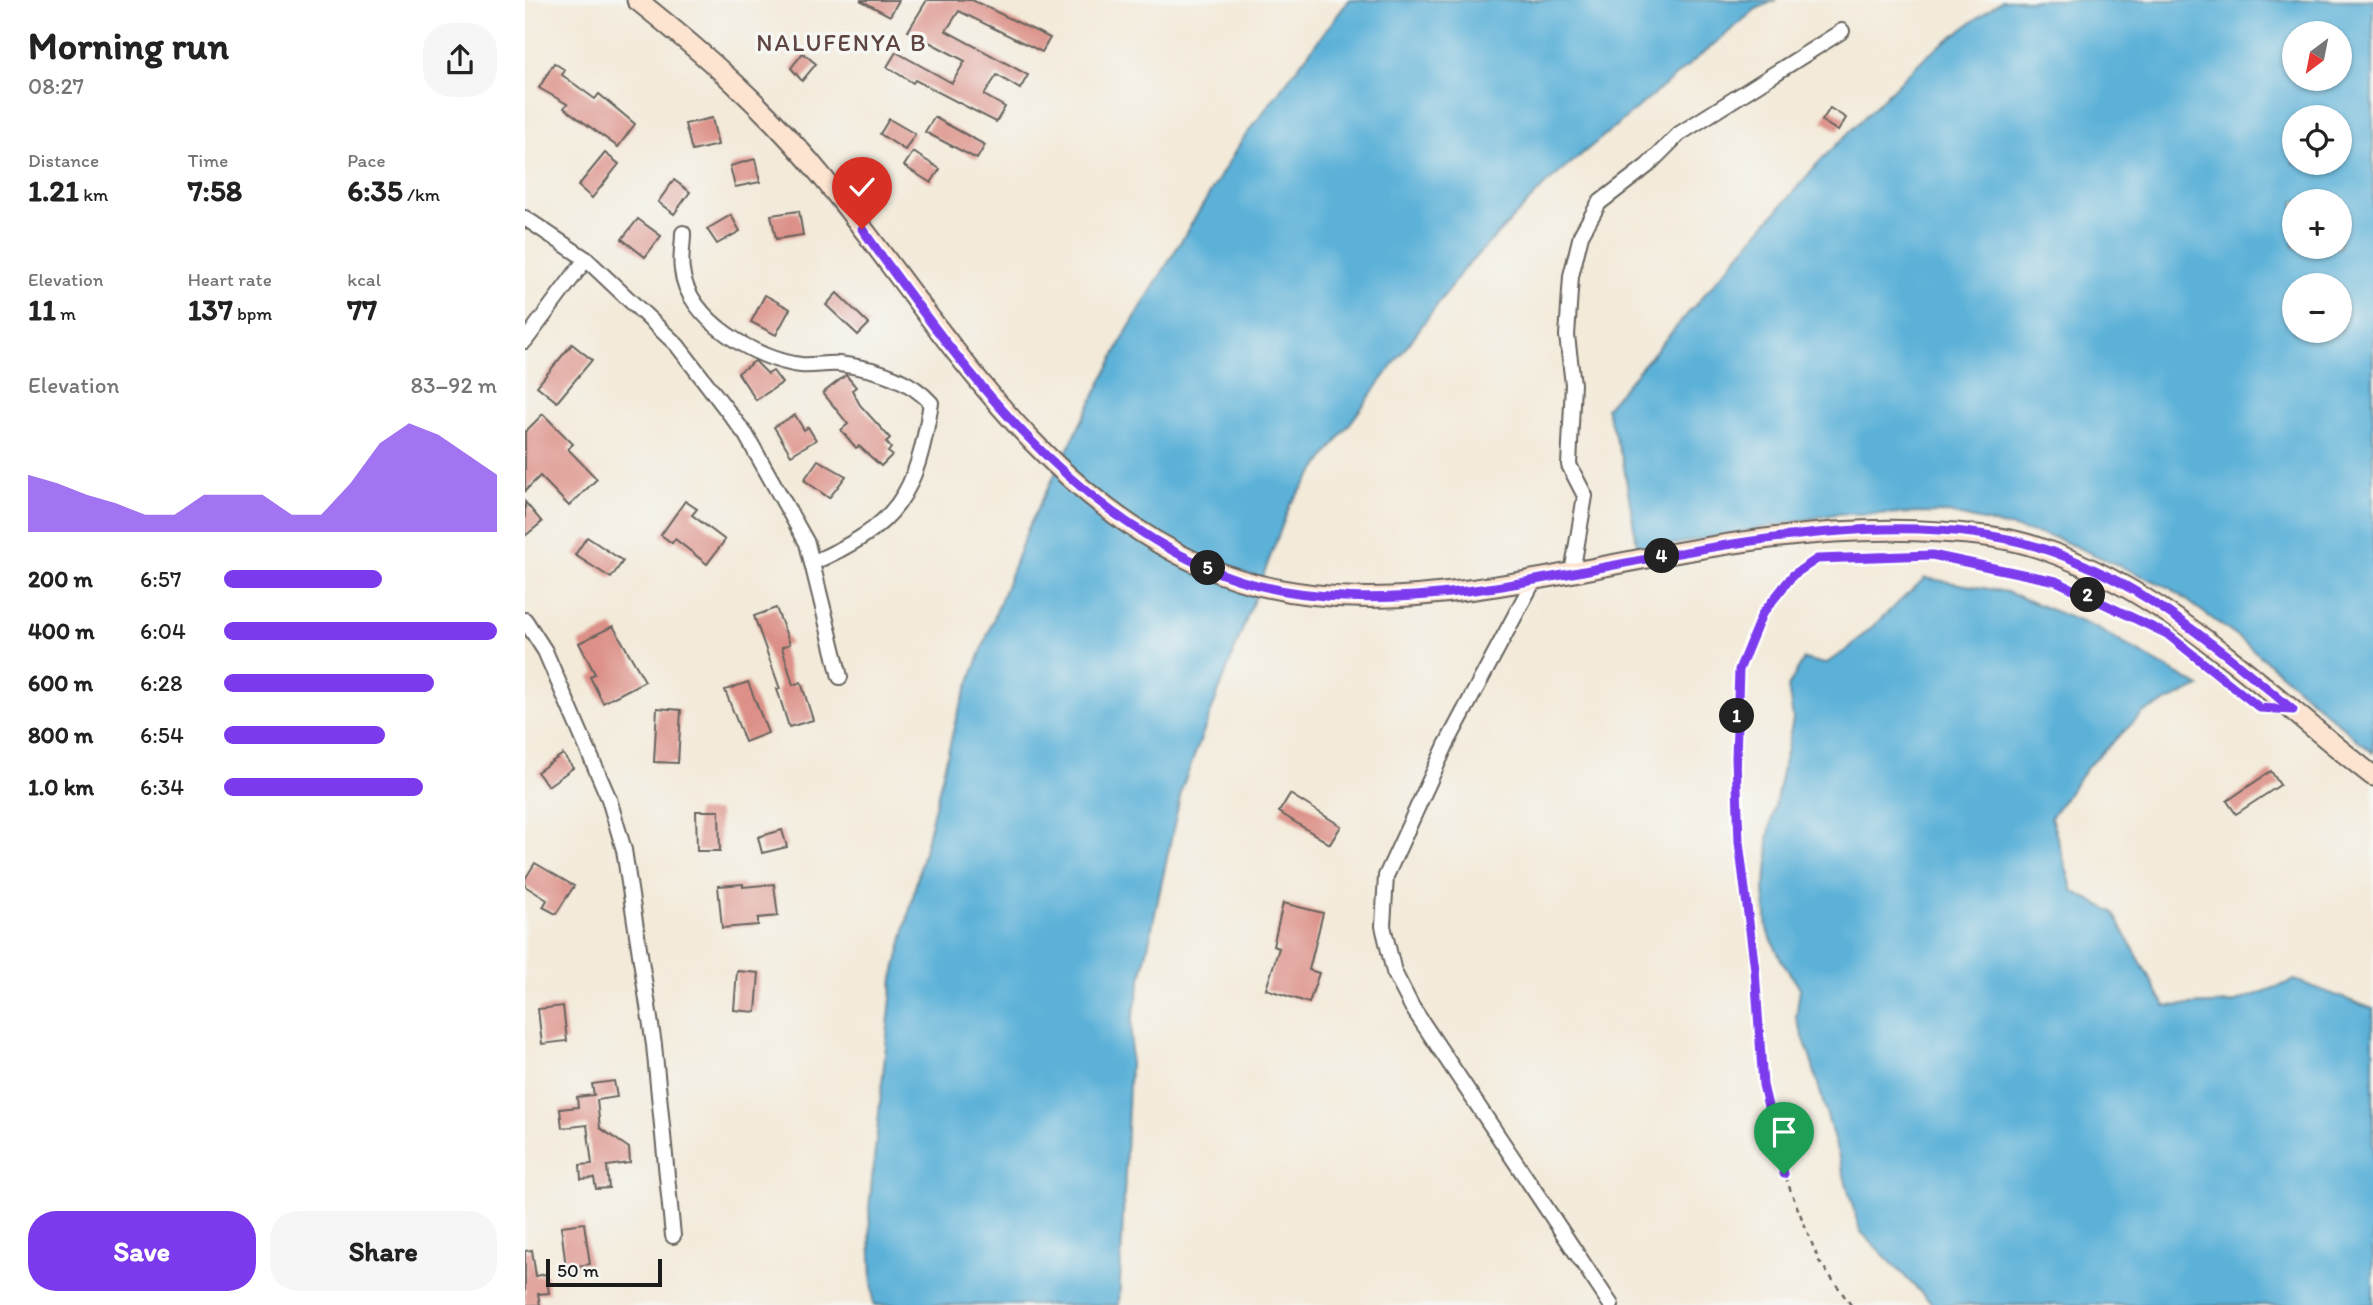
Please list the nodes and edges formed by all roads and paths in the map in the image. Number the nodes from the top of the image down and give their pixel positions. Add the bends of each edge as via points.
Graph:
1 (637, 0) edge
2 (1842, 31) dead end
3 (525, 218) edge
4 (683, 233) dead end
5 (586, 259) junction
6 (525, 341) edge
7 (812, 563) junction
8 (1572, 573) junction
9 (1534, 580) junction
10 (525, 620) edge
11 (2156, 628) dead end
12 (2187, 650) dead end
13 (841, 677) dead end
14 (2293, 710) junction
15 (2373, 776) edge
16 (673, 1236) dead end
17 (1611, 1305) edge
18 (1851, 1305) edge

1 - 9 main road via 712,59 823,177 991,398 1070,479 1121,521 1204,567 1257,585 1308,593 1371,597 1452,594
2 - 8 street via 1679,134 1599,204 1581,235 1571,276 1567,336 1573,384 1569,465 1585,496
3 - 5 street
4 - 7 street via 681,272 695,307 723,334 799,365 838,364 877,372 902,381 931,403 915,474 901,504 877,529
5 - 6 street
5 - 7 street via 677,345 746,435 807,543
7 - 13 street
8 - 9 main road
8 - 14 main road via 1785,538 1861,531 1912,530 1997,538 2037,547 2125,585 2168,610
9 - 17 street via 1413,813 1386,876 1383,926 1394,972 1412,1007
10 - 16 street via 545,651 609,799 624,850 654,1045
11 - 18 path via 2056,581 1932,555 1817,559 1793,575 1762,614 1739,670 1736,758 1739,842 1763,1085 1784,1174 1819,1261
12 - 14 path via 2260,708
14 - 15 main road

